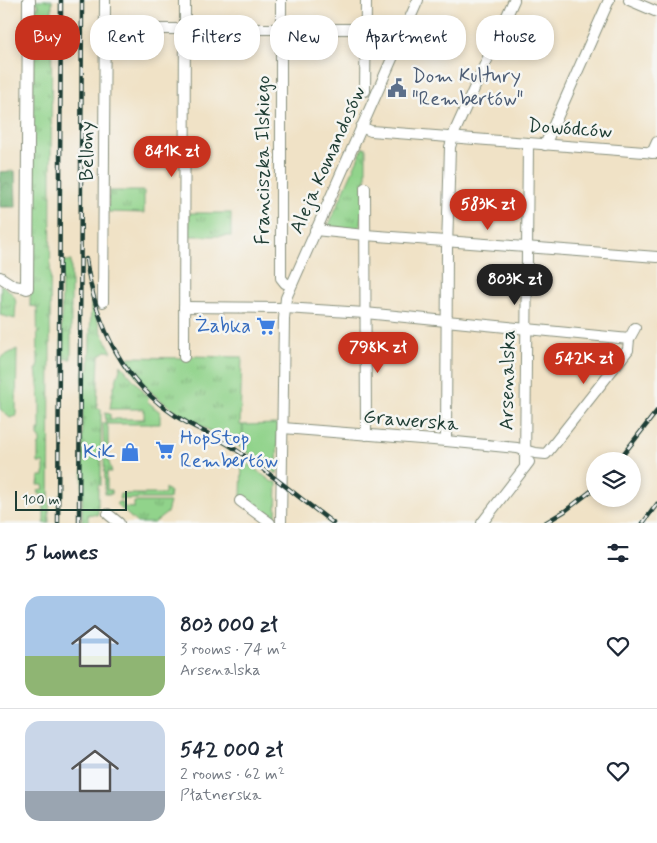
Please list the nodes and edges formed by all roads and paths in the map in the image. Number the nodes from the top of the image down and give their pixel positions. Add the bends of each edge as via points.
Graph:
1 (29, 0) edge
2 (105, 0) edge
3 (185, 0) edge
4 (281, 0) edge
5 (366, 0) edge
6 (418, 0) edge
7 (514, 0) edge
8 (609, 0) edge
9 (630, 0) edge
10 (657, 12) edge
11 (105, 15) edge
12 (185, 15) edge
13 (281, 15) edge
14 (366, 15) edge
15 (411, 15) edge
16 (105, 60) edge
17 (185, 60) edge
18 (281, 60) edge
19 (366, 60) edge
20 (392, 60) edge
21 (365, 91) dead end
22 (362, 127) junction
23 (452, 138) junction
24 (657, 142) edge
25 (528, 144) junction
26 (545, 145) junction
27 (654, 153) edge
28 (365, 188) dead end
29 (315, 230) junction
30 (365, 235) junction
31 (448, 240) junction
32 (528, 247) junction
33 (657, 257) edge
34 (0, 277) edge
35 (291, 285) junction
36 (27, 288) joint
37 (103, 302) dead end
38 (184, 307) junction
39 (285, 308) junction
40 (365, 313) junction
41 (447, 320) junction
42 (527, 328) junction
43 (635, 328) dead end
44 (629, 339) junction
45 (184, 356) dead end
46 (283, 428) junction
47 (366, 435) junction
48 (446, 441) junction
49 (530, 451) junction
50 (240, 501) dead end
51 (108, 514) dead end
52 (119, 523) edge
53 (270, 523) edge
54 (281, 523) edge
55 (482, 523) edge

1 - 36 main road
2 - 11 street, Bellony
3 - 12 street
4 - 13 street, Franciszka Ilskiego
5 - 14 street
6 - 15 street, Aleja Komandosów
7 - 23 street
8 - 26 street
9 - 10 street
16 - 37 street, Bellony
17 - 38 street
18 - 35 street, Franciszka Ilskiego via 281,278
19 - 21 street
20 - 22 street, Aleja Komandosów
22 - 23 street, Dowódców via 371,131
22 - 29 street, Aleja Komandosów
23 - 25 street, Dowódców
23 - 31 street
24 - 27 street
25 - 26 street, Dowódców
25 - 32 street, Arsenalska
26 - 27 street, Dowódców
28 - 30 street
29 - 30 street
29 - 35 street, Aleja Komandosów
30 - 31 street
30 - 40 street
31 - 32 street
31 - 41 street
32 - 33 street
32 - 42 street, Arsenalska
34 - 36 street via 14,286
35 - 39 street, Aleja Komandosów
38 - 39 street
38 - 45 street
39 - 40 street
39 - 46 street
40 - 41 street
40 - 47 street
41 - 42 street
41 - 48 street
42 - 44 street
42 - 49 street, Arsenalska
43 - 44 street
44 - 49 street via 628,350 548,453
46 - 47 street, Grawerska
46 - 54 street
47 - 48 street, Grawerska
48 - 49 street, Grawerska
49 - 55 street via 525,467
50 - 53 street
51 - 52 street

